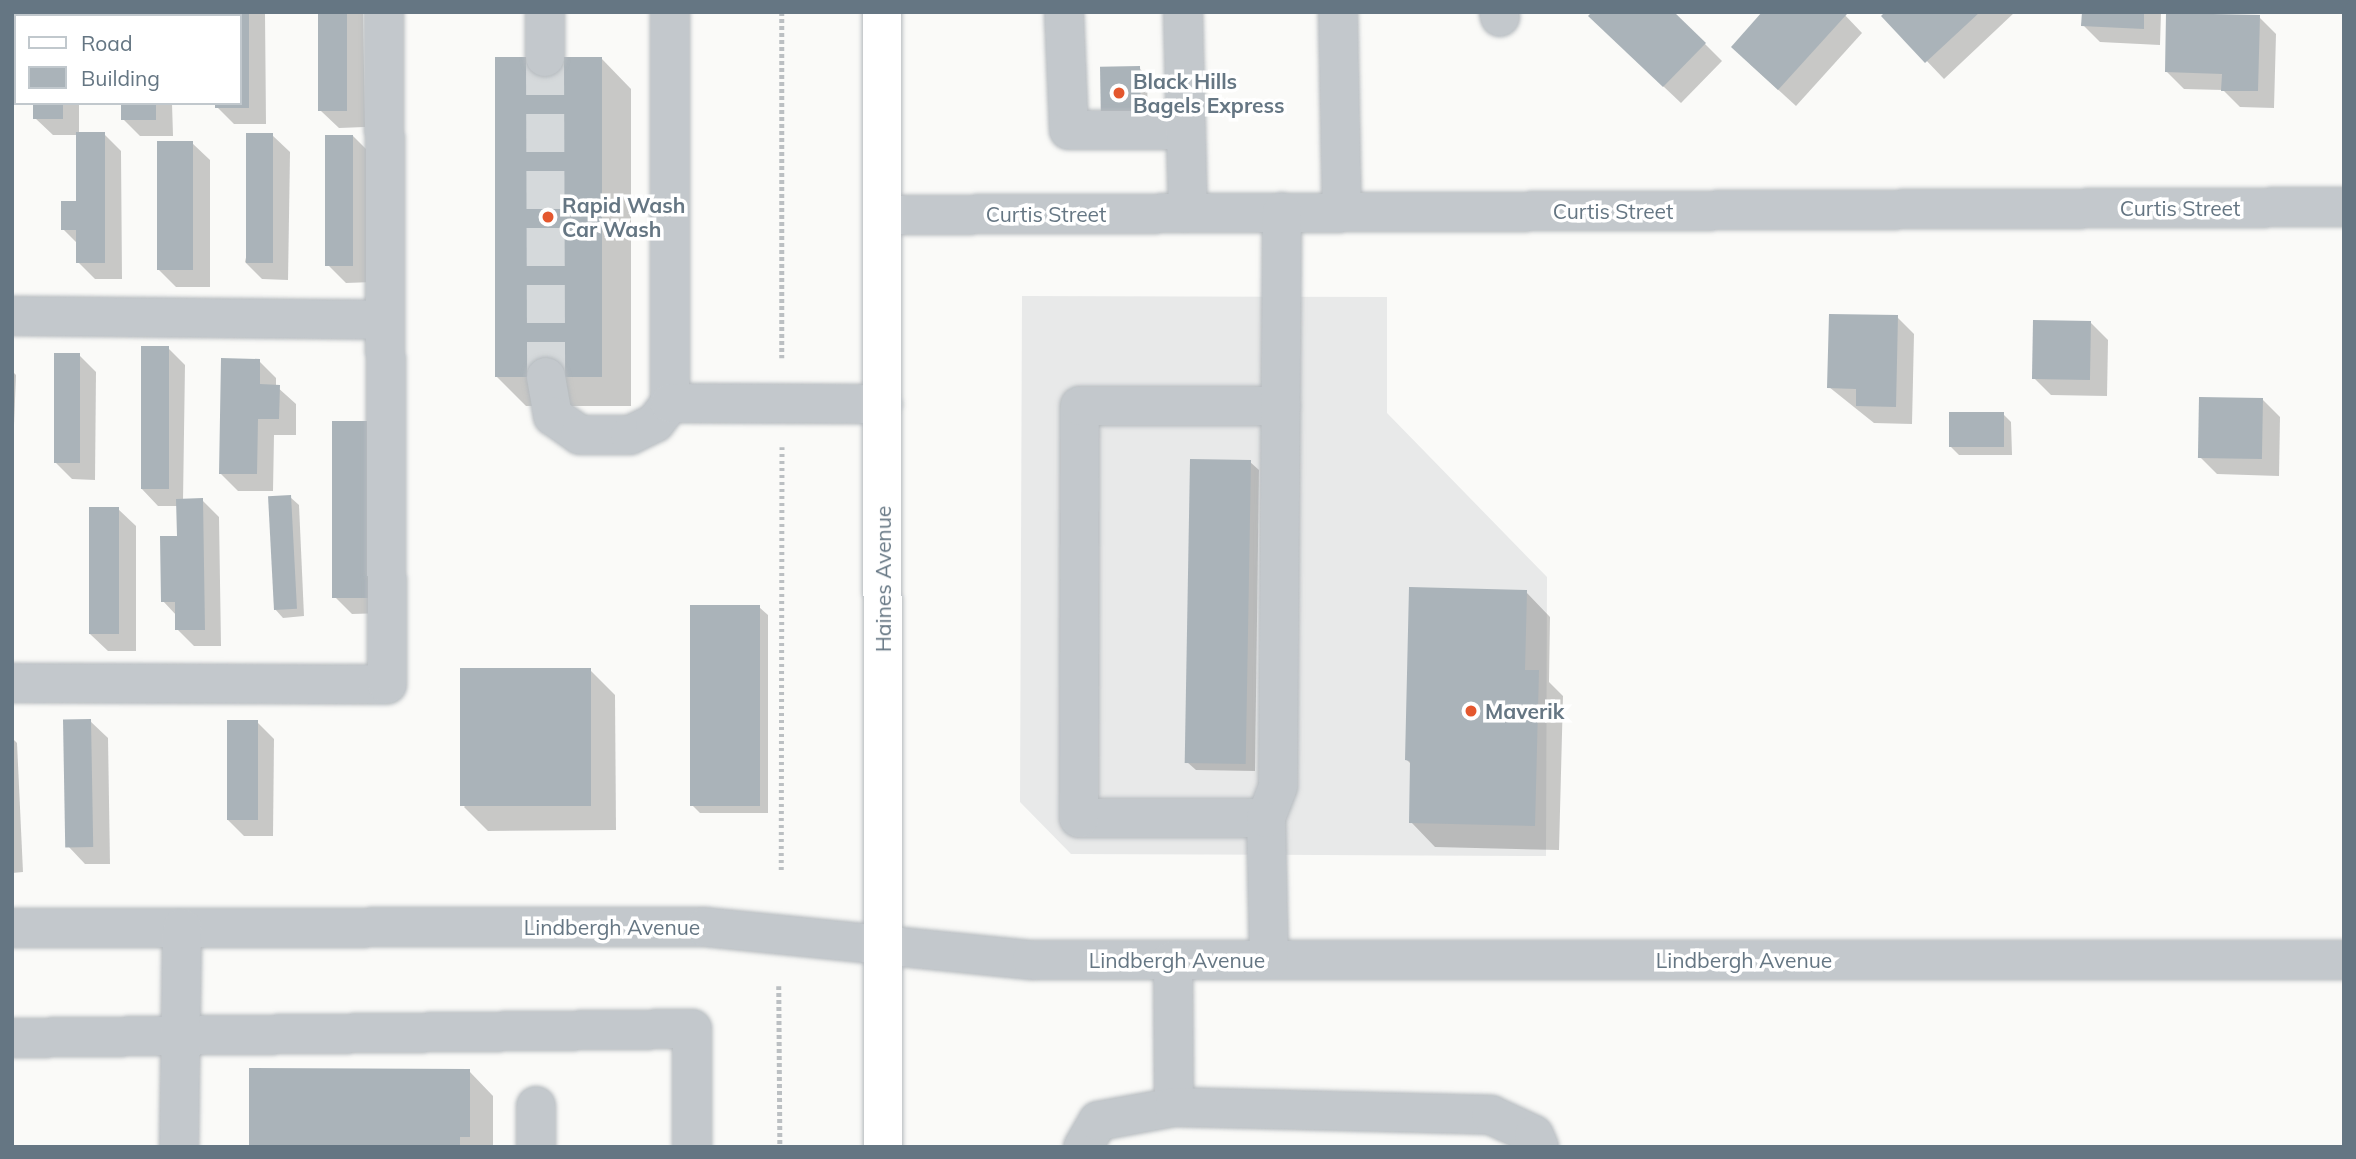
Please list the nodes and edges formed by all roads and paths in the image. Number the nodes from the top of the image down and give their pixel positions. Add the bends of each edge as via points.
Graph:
1 (384, 12) edge
2 (545, 12) edge
3 (670, 12) edge
4 (882, 12) edge
5 (1064, 12) edge
6 (1184, 12) edge
7 (1338, 12) edge
8 (545, 57) tunnel mouth
9 (1186, 130) junction
10 (2344, 207) edge
11 (1282, 212) junction
12 (1342, 212) junction
13 (1188, 213) junction
14 (883, 215) junction
15 (12, 316) edge
16 (386, 320) junction
17 (546, 377) tunnel mouth
18 (670, 403) junction
19 (883, 404) junction
20 (1281, 406) junction
21 (12, 683) edge
22 (1266, 818) junction
23 (12, 928) edge
24 (182, 928) junction
25 (883, 946) junction
26 (1173, 960) junction
27 (1269, 960) junction
28 (2344, 960) edge
29 (779, 986) dead end
30 (181, 1036) junction
31 (12, 1038) edge
32 (536, 1106) dead end
33 (1174, 1107) junction
34 (179, 1147) edge
35 (536, 1147) edge
36 (692, 1147) edge
37 (780, 1147) edge
38 (883, 1147) edge
39 (1083, 1147) edge
40 (1539, 1147) edge

1 - 16 street
2 - 8 street
3 - 18 street
4 - 14 main road, Haines Avenue
5 - 9 street via 1069,130
6 - 9 street
7 - 12 street
9 - 13 street
10 - 12 street, Curtis Street
11 - 12 street, Curtis Street
11 - 13 street, Curtis Street
11 - 20 street
13 - 14 street, Curtis Street
14 - 19 main road, Haines Avenue
15 - 16 street
16 - 21 street via 387,684
17 - 18 street via 553,416 580,435 630,435 655,423
18 - 19 street
19 - 25 main road, Haines Avenue
20 - 22 street via 1278,786
20 - 22 street via 1080,405 1079,818
22 - 27 street
23 - 24 street, Lindbergh Avenue
24 - 25 street, Lindbergh Avenue via 705,927
24 - 30 street
25 - 26 street, Lindbergh Avenue via 1031,960
25 - 38 main road, Haines Avenue
26 - 27 street, Lindbergh Avenue
26 - 33 street
27 - 28 street, Lindbergh Avenue
29 - 37 path
30 - 31 street
30 - 34 street
30 - 36 street via 692,1029
32 - 35 street
33 - 39 street via 1098,1121
33 - 40 street via 1491,1115 1534,1135

